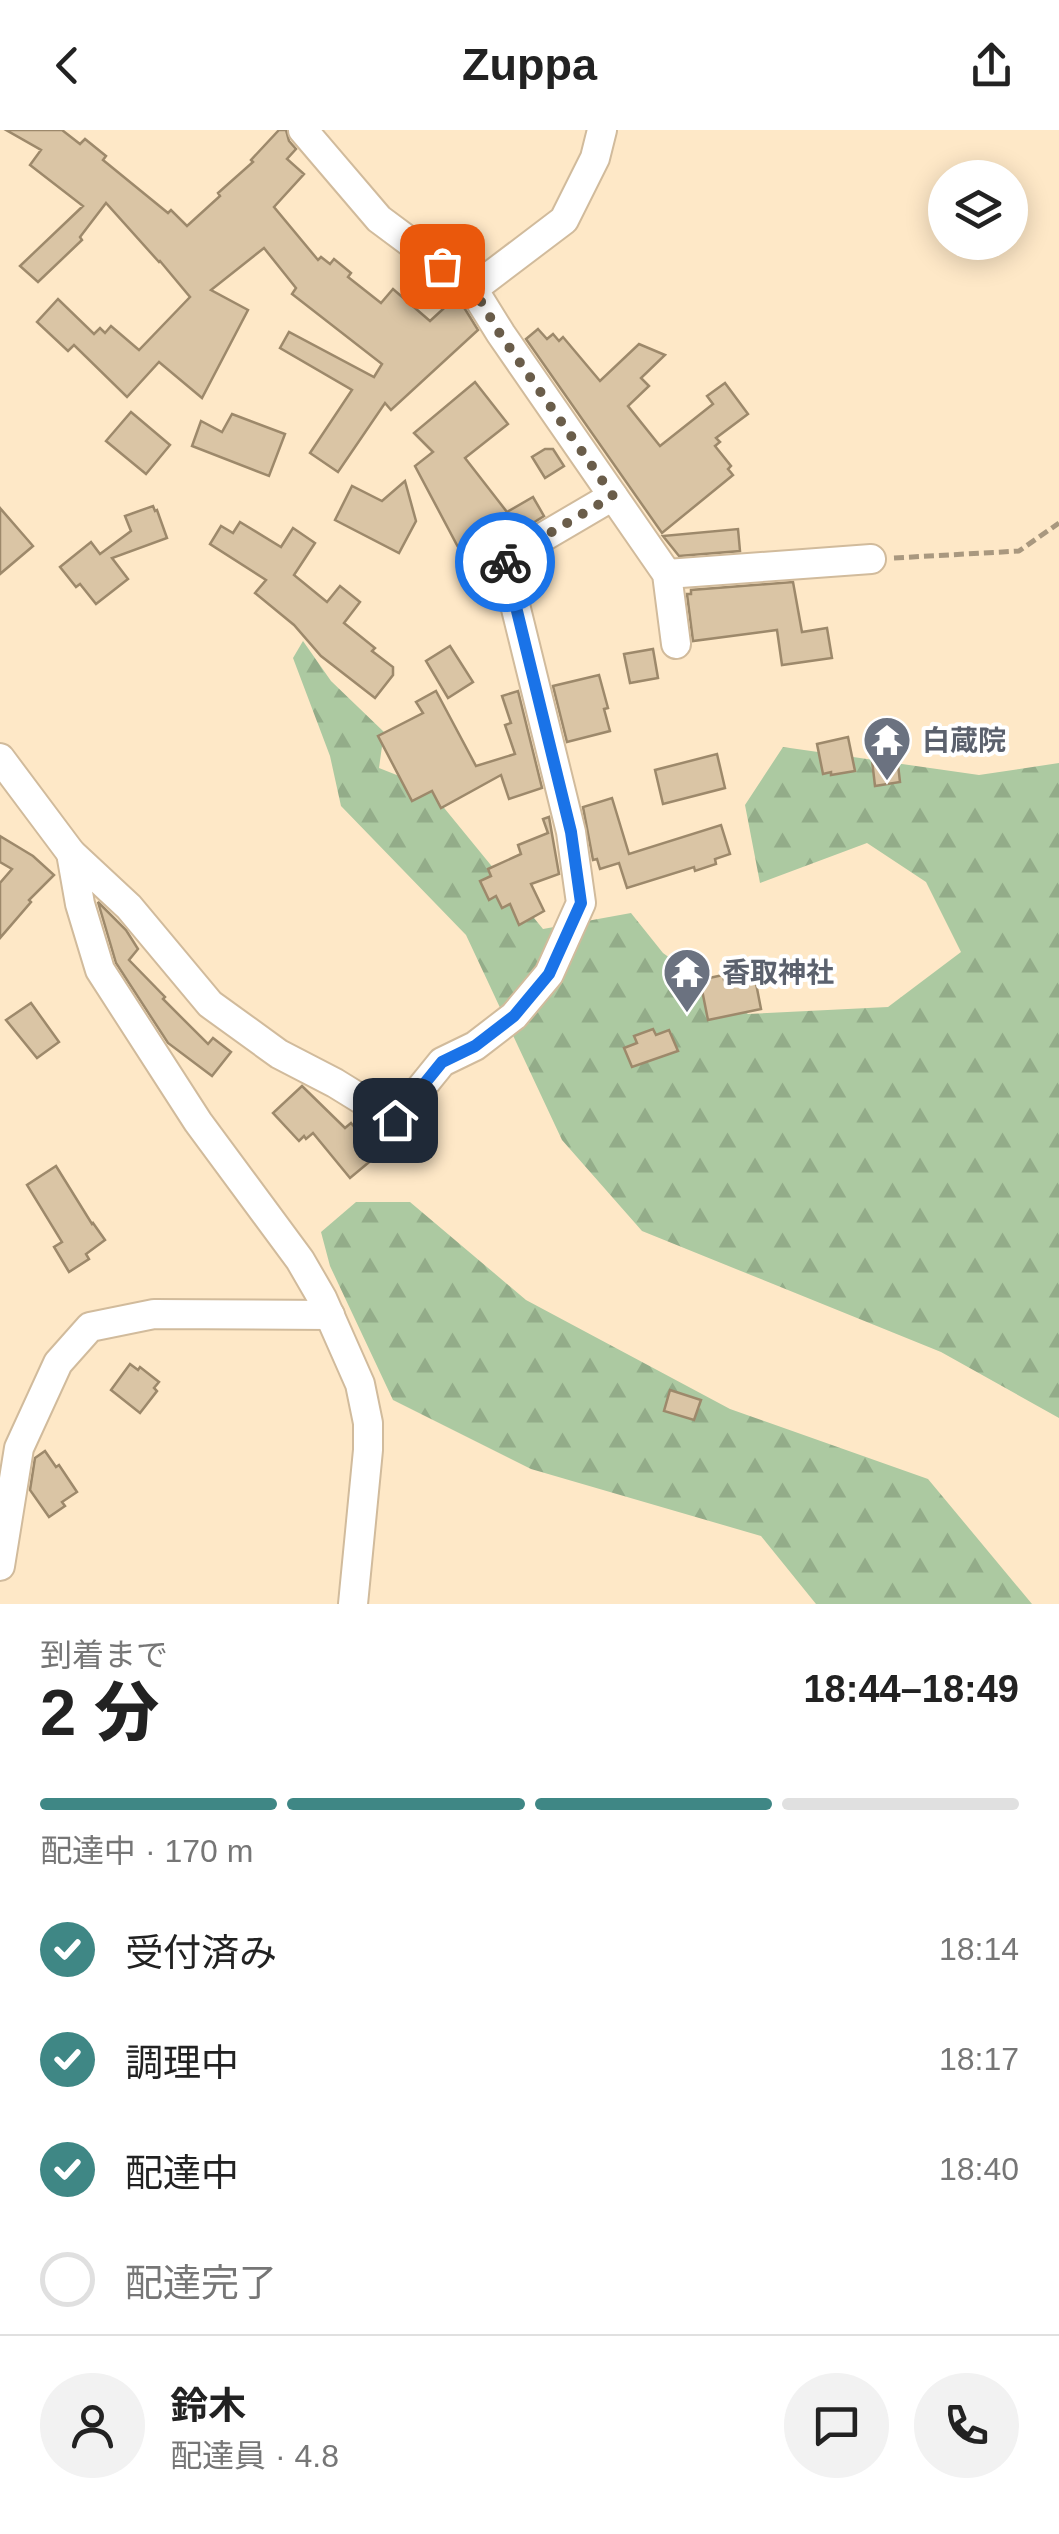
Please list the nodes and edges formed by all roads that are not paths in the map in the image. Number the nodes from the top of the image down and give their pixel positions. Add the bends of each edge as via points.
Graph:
1 (303, 130) edge
2 (602, 130) edge
3 (473, 288) junction
4 (613, 496) junction
5 (871, 559) road end
6 (666, 574) junction
7 (676, 644) dead end
8 (0, 758) edge
9 (72, 853) junction
10 (330, 1316) junction
11 (0, 1566) edge
12 (353, 1604) edge

1 - 3 street via 379,219
2 - 3 street via 564,220
3 - 4 street
4 - 6 street
4 - 9 street via 504,560 571,832 581,903 549,974 514,1016 442,1062 395,1120 279,1054 210,1004 129,907
5 - 6 street
6 - 7 street
8 - 9 street
9 - 10 street via 100,970 198,1122 300,1260
10 - 11 street via 154,1314 90,1327 58,1362 19,1448
10 - 12 street via 360,1384 368,1423

